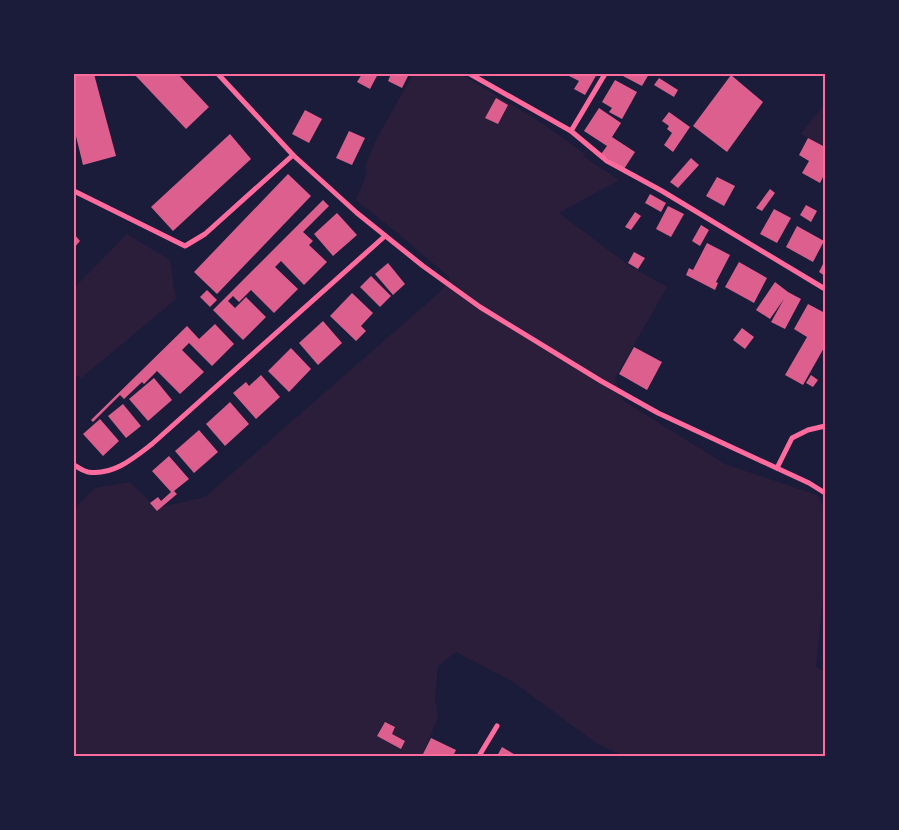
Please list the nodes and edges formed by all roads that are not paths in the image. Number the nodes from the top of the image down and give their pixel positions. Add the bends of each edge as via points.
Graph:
1 (218, 74) edge
2 (470, 74) edge
3 (605, 74) edge
4 (571, 131) junction
5 (293, 155) junction
6 (74, 191) edge
7 (385, 236) junction
8 (825, 289) edge
9 (825, 426) edge
10 (74, 465) edge
11 (777, 468) junction
12 (825, 493) edge
13 (497, 726) dead end
14 (479, 756) edge

1 - 5 street
2 - 4 street
3 - 4 street
4 - 8 street via 607,161
5 - 6 street via 206,234 185,246
5 - 7 street
7 - 10 street via 131,460 102,472 88,472
7 - 11 street via 480,307 601,381 658,413
9 - 11 street via 792,438
11 - 12 street
13 - 14 street

